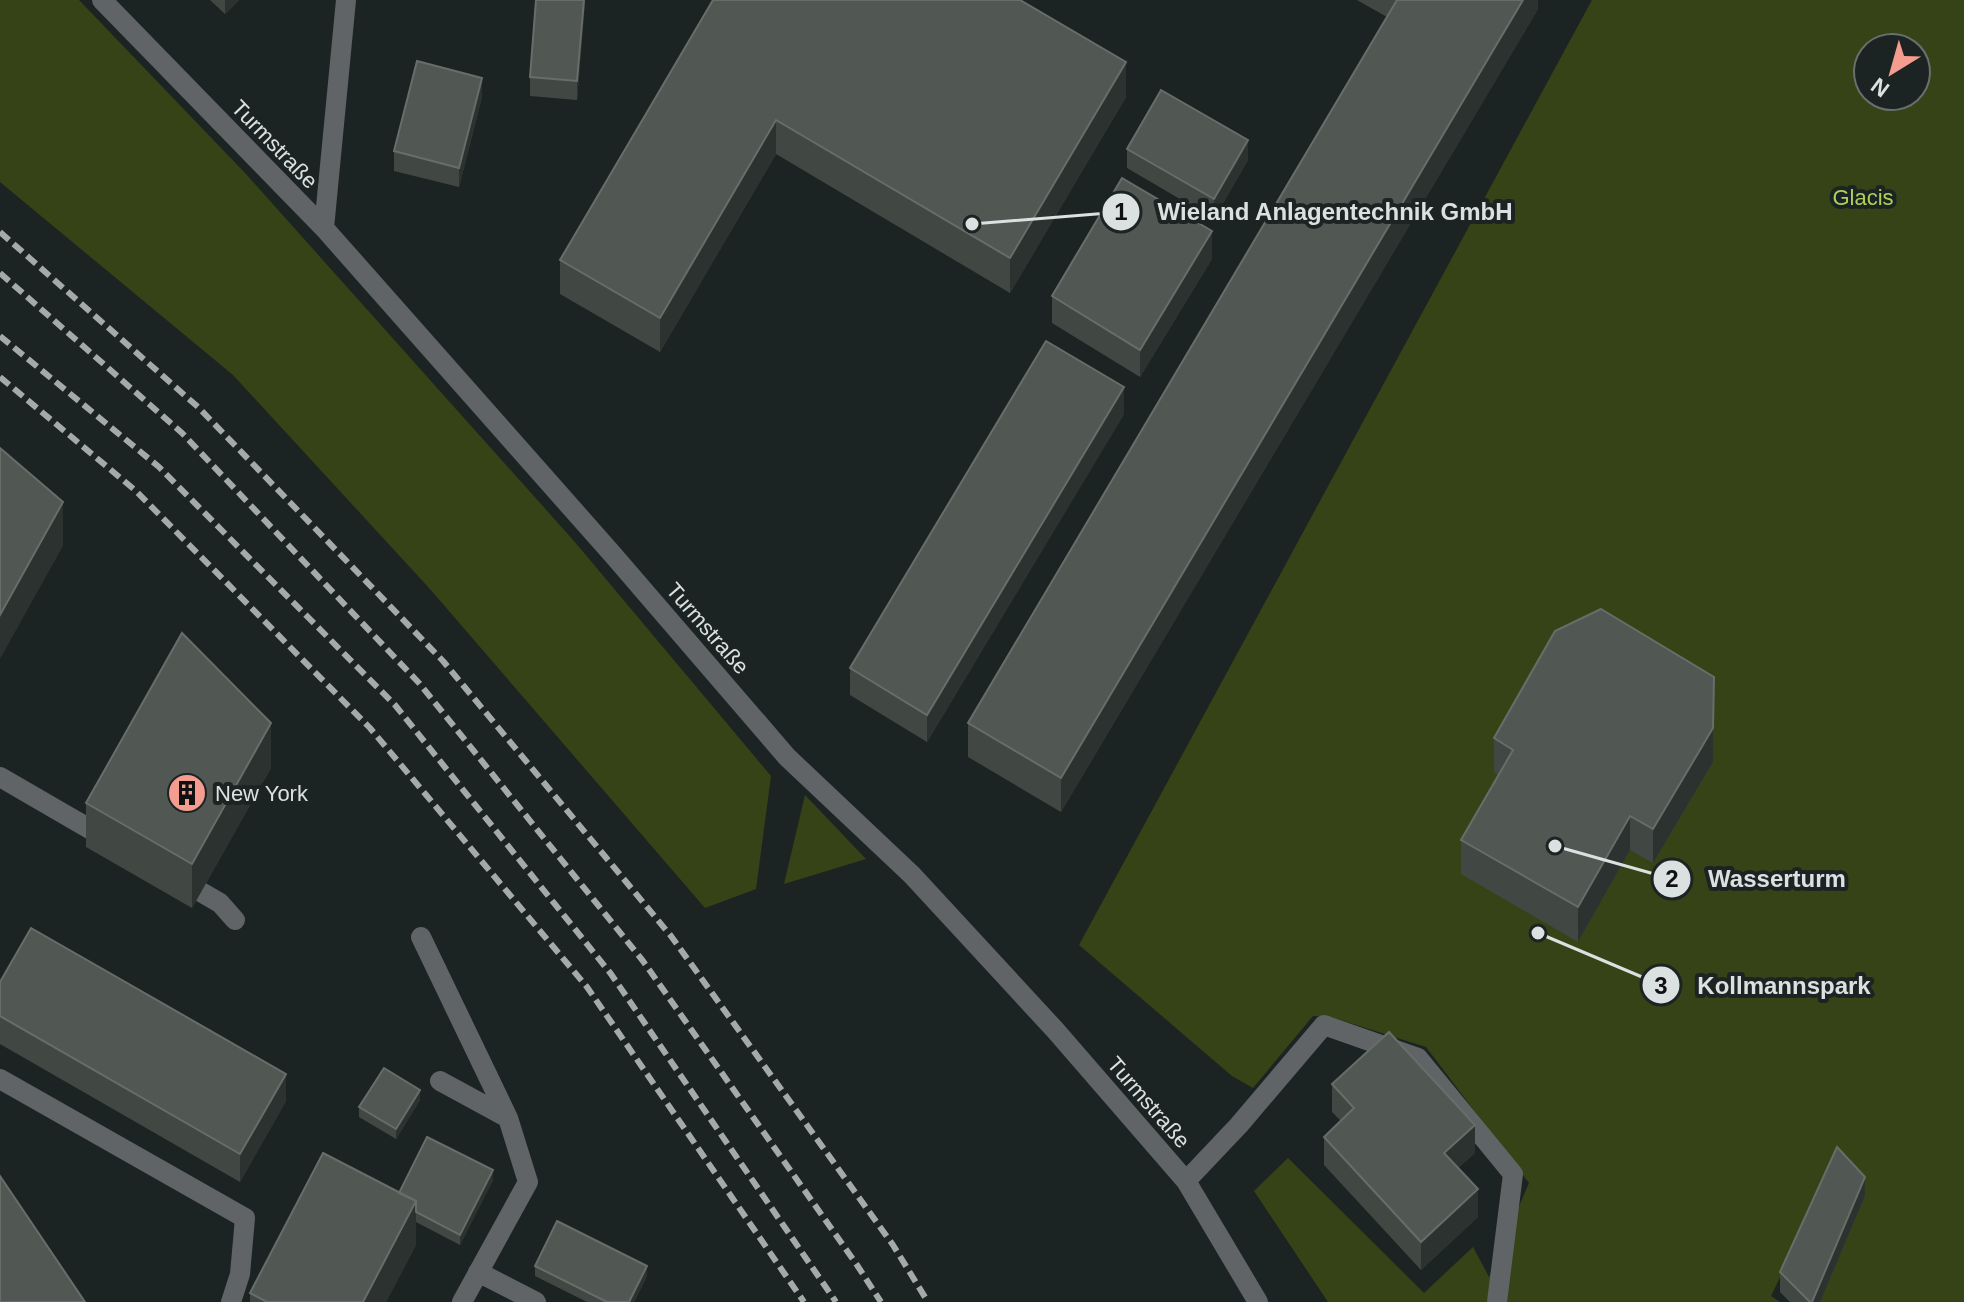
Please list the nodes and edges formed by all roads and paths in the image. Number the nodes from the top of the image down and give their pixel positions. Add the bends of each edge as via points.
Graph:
1 (102, 0) edge
2 (346, 0) edge
3 (324, 228) junction
4 (0, 777) edge
5 (95, 832) edge
6 (201, 892) edge
7 (235, 920) dead end
8 (421, 937) dead end
9 (0, 1079) edge
10 (440, 1081) dead end
11 (508, 1118) junction
12 (1186, 1181) junction
13 (478, 1272) junction
14 (231, 1302) edge
15 (462, 1302) edge
16 (536, 1302) edge
17 (1258, 1302) edge
18 (1497, 1302) edge

1 - 3 street, Turmstraße
2 - 3 street
3 - 12 street, Turmstraße via 787,757 912,875
4 - 5 street
6 - 7 street
8 - 11 street
9 - 14 street via 245,1218 240,1274
10 - 11 street
11 - 13 street via 528,1182
12 - 17 street, Turmstraße
12 - 18 street via 1324,1025 1418,1058 1513,1174
13 - 15 street
13 - 16 street

